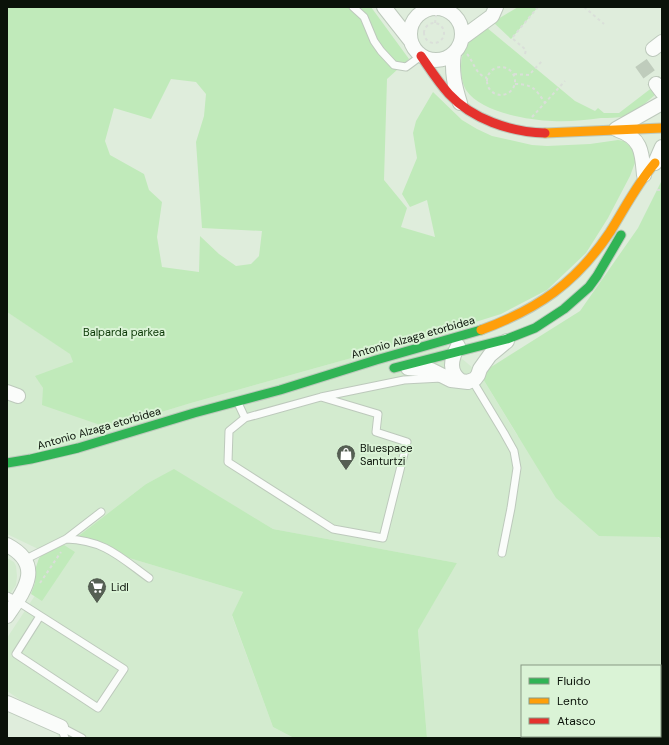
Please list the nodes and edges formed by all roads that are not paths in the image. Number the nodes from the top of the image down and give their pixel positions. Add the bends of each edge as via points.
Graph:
1 (353, 7) edge
2 (384, 7) edge
3 (433, 7) edge
4 (438, 7) edge
5 (496, 7) edge
6 (410, 40) junction
7 (458, 46) junction
8 (421, 56) junction
9 (662, 103) edge
10 (460, 104) junction
11 (638, 115) junction
12 (662, 122) edge
13 (662, 128) edge
14 (616, 129) junction
15 (662, 147) edge
16 (659, 157) edge
17 (650, 184) junction
18 (627, 224) dead end
19 (561, 288) junction
20 (512, 337) junction
21 (458, 351) junction
22 (380, 365) junction
23 (398, 367) junction
24 (471, 377) junction
25 (445, 378) junction
26 (335, 382) dead end
27 (266, 394) junction
28 (321, 397) junction
29 (237, 401) junction
30 (245, 418) junction
31 (7, 462) edge
32 (101, 512) dead end
33 (68, 539) junction
34 (7, 545) edge
35 (502, 553) dead end
36 (24, 560) junction
37 (149, 578) dead end
38 (12, 599) edge
39 (7, 616) edge
40 (40, 616) junction
41 (7, 703) edge
42 (63, 733) edge
43 (82, 738) edge

1 - 8 lane via 364,17 374,41 394,65 406,67
2 - 6 street
3 - 4 street
3 - 6 street via 415,17 409,32
4 - 7 street via 456,17 462,29
5 - 7 street via 492,16
6 - 8 street
7 - 8 street via 446,58 438,60
7 - 10 street via 452,71
8 - 10 street via 449,94
9 - 11 street
10 - 14 street via 489,121 520,130 551,134
11 - 12 street via 650,114
11 - 14 street
13 - 14 street
14 - 17 street via 628,133 640,147
15 - 16 street
16 - 17 street, Antonio Alzaga etorbidea
17 - 19 street, Antonio Alzaga etorbidea via 584,265
18 - 20 street, Antonio Alzaga etorbidea via 589,287 564,309 535,328
19 - 21 street via 539,311 504,329 460,343
19 - 22 street, Antonio Alzaga etorbidea via 526,312 494,326
20 - 21 street, Antonio Alzaga etorbidea
20 - 24 street via 490,355
21 - 22 street via 453,347 443,348
21 - 23 street, Antonio Alzaga etorbidea
21 - 24 street via 476,361
21 - 24 street via 452,359 455,377
22 - 23 street, Antonio Alzaga etorbidea
22 - 27 street, Antonio Alzaga etorbidea
23 - 25 street via 431,370
24 - 25 street
24 - 35 lane via 514,451 518,468
25 - 28 lane via 404,380
26 - 27 street, Antonio Alzaga etorbidea
27 - 29 street, Antonio Alzaga etorbidea
28 - 30 lane
28 - 30 lane via 378,414 376,432 407,442 383,538 333,529 228,462 229,431
29 - 30 lane
29 - 31 street, Antonio Alzaga etorbidea via 72,450
32 - 33 lane
33 - 36 lane
33 - 37 lane via 96,543
34 - 36 street via 18,552
36 - 38 street via 28,568 28,580 25,588
38 - 39 street
38 - 40 lane
40 - 40 lane via 16,654 98,708 124,669
41 - 42 street
42 - 43 lane

